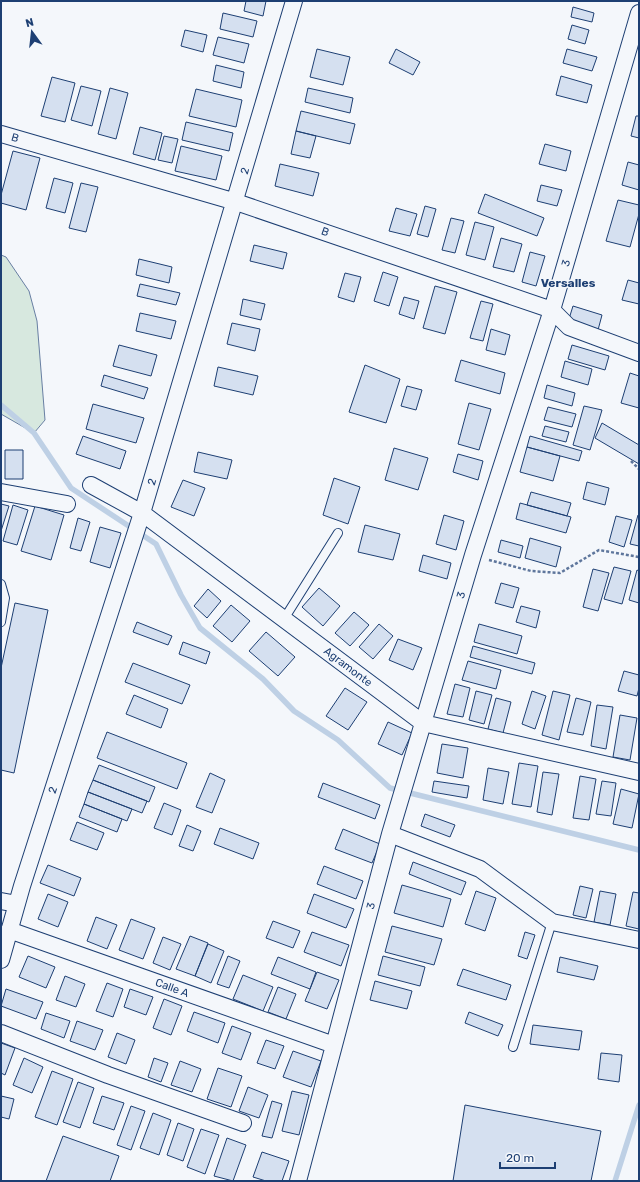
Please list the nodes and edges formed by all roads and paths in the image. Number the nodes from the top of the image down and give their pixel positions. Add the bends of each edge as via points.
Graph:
1 (294, 1) edge
2 (639, 13) edge
3 (1, 134) edge
4 (236, 202) junction
5 (552, 310) junction
6 (639, 353) edge
7 (631, 461) dead end
8 (639, 469) edge
9 (91, 485) dead end
10 (1, 492) edge
11 (67, 504) dead end
12 (142, 513) junction
13 (338, 533) dead end
14 (473, 555) junction
15 (639, 557) edge
16 (1, 584) edge
17 (284, 619) junction
18 (1, 622) edge
19 (423, 723) junction
20 (639, 772) edge
21 (390, 834) junction
22 (9, 903) edge
23 (552, 922) junction
24 (9, 930) junction
25 (639, 940) edge
26 (1, 960) edge
27 (1, 1033) edge
28 (334, 1045) junction
29 (512, 1047) dead end
30 (243, 1124) dead end
31 (298, 1181) edge

1 - 4 street, 2
2 - 5 street, 3
3 - 4 street, B
4 - 5 street, B
4 - 12 street, 2
5 - 6 street, B via 569,327
5 - 14 street, 3
7 - 8 path
9 - 12 street, Agramonte
10 - 11 street
12 - 17 street, Agramonte
12 - 22 street, 2
13 - 17 lane
14 - 15 path via 531,572 560,573 599,550
14 - 19 street, 3
16 - 18 lane via 5,598
17 - 19 street, Agramonte
19 - 20 street, Agramonte
19 - 21 street, 3
21 - 23 street via 480,869
21 - 28 street, 3
22 - 24 street, 2
23 - 25 street
23 - 29 lane
24 - 26 street, 2
24 - 28 street, Calle A
27 - 30 street via 108,1076
28 - 31 street, 3

